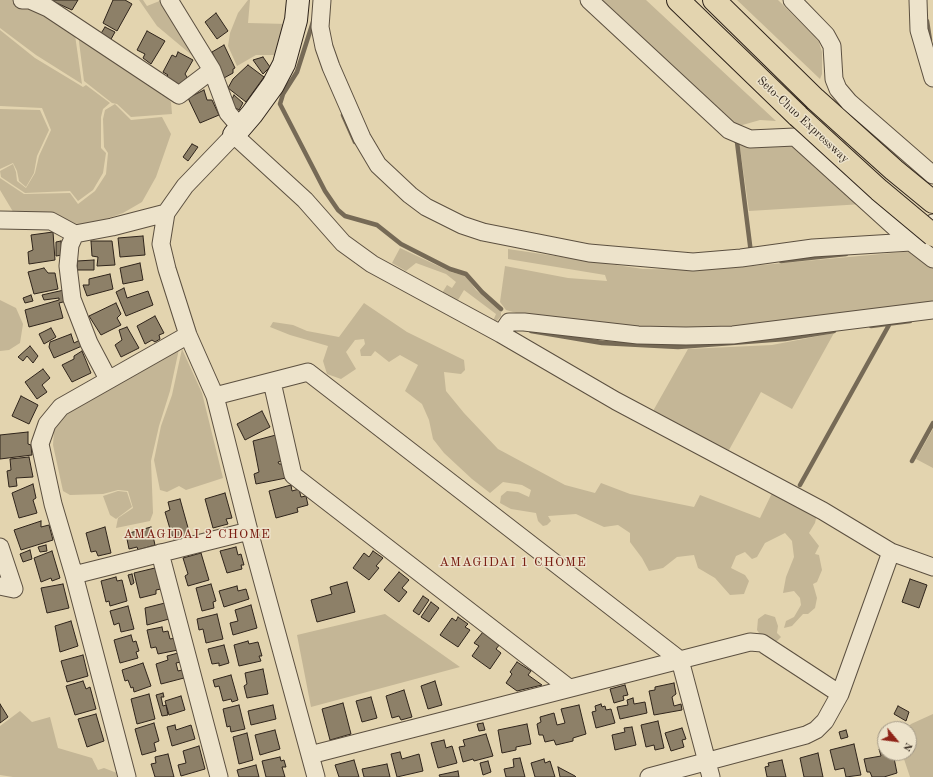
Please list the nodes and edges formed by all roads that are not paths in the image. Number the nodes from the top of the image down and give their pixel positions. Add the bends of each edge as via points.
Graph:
1 (22, 0) edge
2 (168, 0) edge
3 (298, 0) edge
4 (322, 0) edge
5 (589, 0) edge
6 (664, 0) edge
7 (678, 0) edge
8 (714, 0) edge
9 (792, 0) edge
10 (918, 0) edge
11 (710, 31) junction
12 (212, 70) junction
13 (933, 78) edge
14 (237, 131) junction
15 (933, 175) edge
16 (933, 202) edge
17 (166, 213) junction
18 (0, 220) edge
19 (933, 223) edge
20 (75, 234) junction
21 (918, 242) edge
22 (933, 259) edge
23 (933, 310) edge
24 (501, 334) junction
25 (188, 335) junction
26 (108, 379) junction
27 (272, 382) junction
28 (215, 396) junction
29 (249, 531) junction
30 (0, 547) edge
31 (892, 552) junction
32 (160, 553) junction
33 (933, 567) edge
34 (74, 575) junction
35 (0, 586) edge
36 (680, 660) junction
37 (569, 688) junction
38 (840, 694) junction
39 (310, 755) junction
40 (709, 769) edge
41 (127, 777) edge
42 (219, 777) edge
43 (316, 777) edge
44 (649, 777) edge

1 - 12 street via 30,0 48,8 179,95
2 - 12 street
3 - 14 street via 296,20 284,64 273,85
4 - 21 street via 320,27 324,47 362,138 378,165 410,195 443,217 483,232 589,252 693,262 813,248
5 - 21 street via 729,130 750,139 795,137
6 - 11 highway
7 - 11 highway, Seto-Chuo Expressway
8 - 16 highway, Seto-Chuo Expressway via 815,99
9 - 15 street via 826,35 832,46 834,79 838,89 849,102
10 - 13 street via 919,30
11 - 21 highway, Seto-Chuo Expressway, bridge via 879,190
12 - 14 street
14 - 17 street via 185,186
14 - 24 street via 343,243 372,264
17 - 20 street
17 - 25 street via 161,244
18 - 20 street via 51,222
19 - 21 street
20 - 26 street via 70,245 68,266 72,299 89,343
21 - 22 street
23 - 24 street via 733,335 638,335 524,322 509,322
24 - 31 street via 616,402 823,511
25 - 26 street
25 - 28 street
26 - 34 street via 61,407 47,424 40,444 53,504
27 - 28 street
27 - 36 street via 308,372
27 - 37 street via 293,475
28 - 29 street
29 - 32 street
29 - 39 street
30 - 35 street via 14,589
31 - 33 street
31 - 38 street
32 - 34 street
32 - 42 street
34 - 41 street
36 - 37 street
36 - 38 street via 755,642 762,643
36 - 40 street
37 - 39 street
38 - 40 street via 825,721 816,730
39 - 43 street
40 - 44 street

